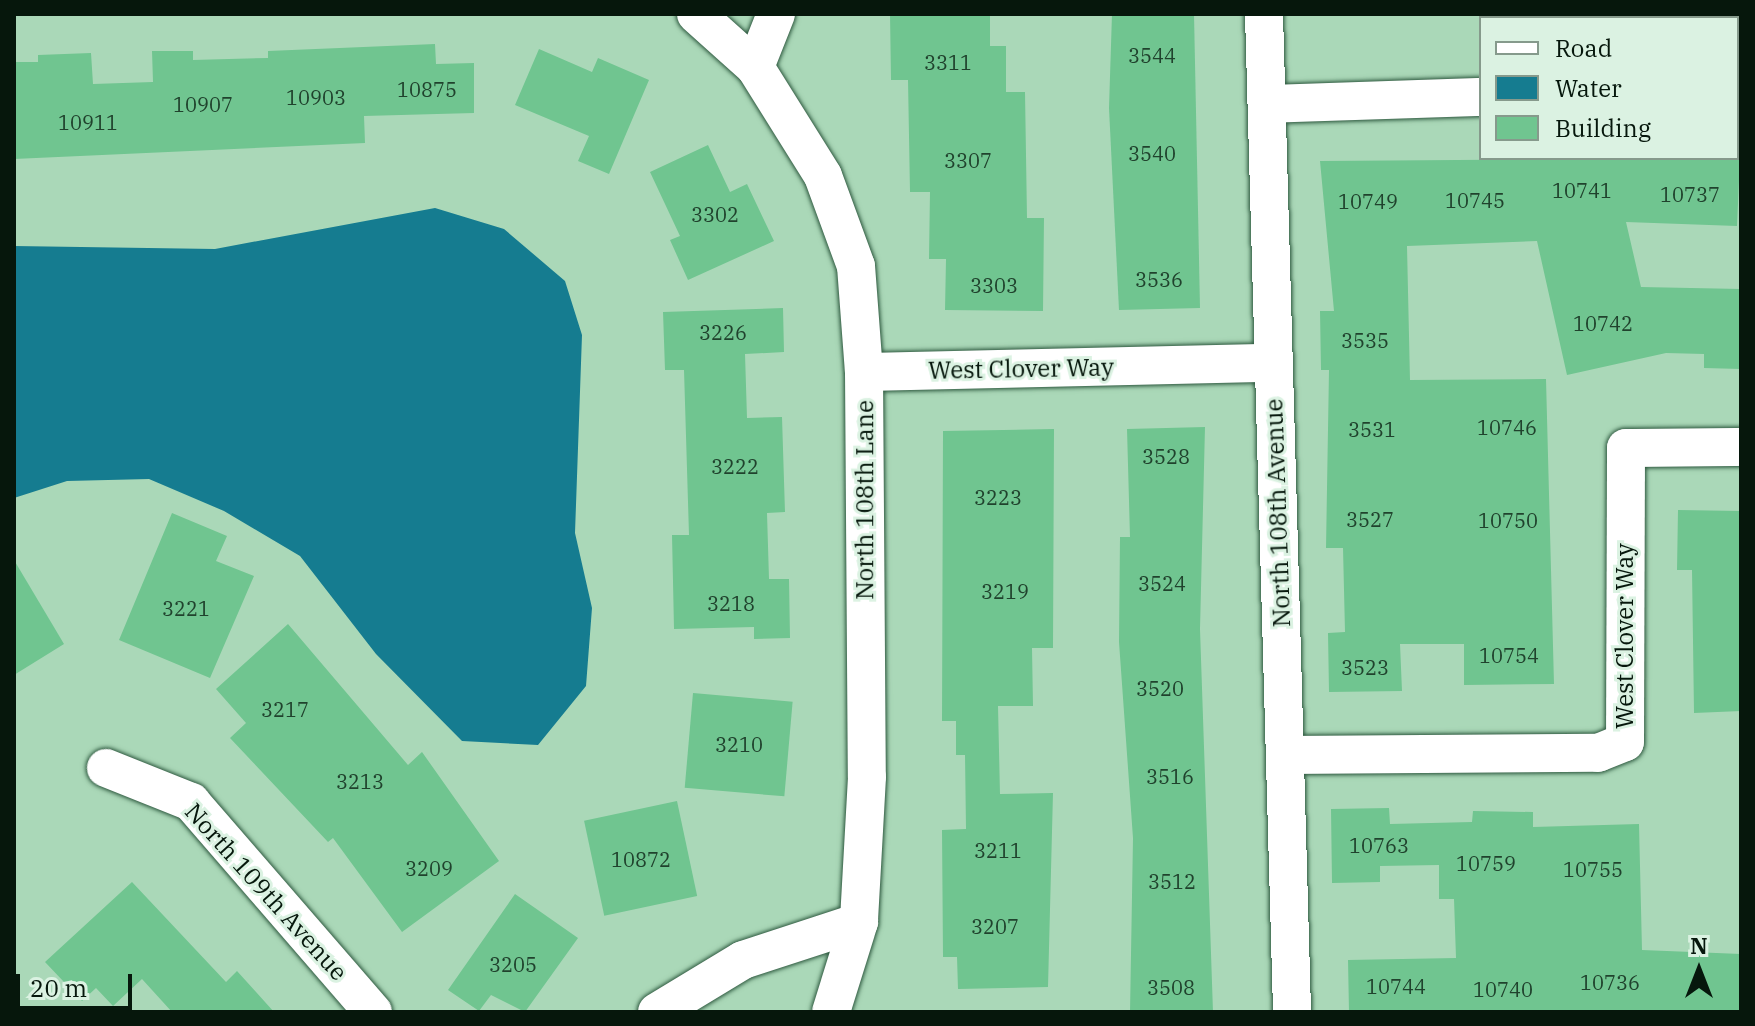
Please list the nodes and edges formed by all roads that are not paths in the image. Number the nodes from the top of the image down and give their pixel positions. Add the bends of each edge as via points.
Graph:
1 (696, 14) edge
2 (776, 14) edge
3 (1264, 14) edge
4 (755, 67) junction
5 (1479, 97) edge
6 (1267, 104) junction
7 (1274, 363) junction
8 (864, 372) junction
9 (1741, 447) edge
10 (1285, 755) junction
11 (106, 768) dead end
12 (859, 922) junction
13 (373, 1012) edge
14 (657, 1012) edge
15 (831, 1012) edge
16 (1292, 1012) edge

1 - 4 street, North 108th Lane
2 - 4 street
3 - 6 street, North 108th Avenue
4 - 8 street, North 108th Lane via 823,176 856,266
5 - 6 street
6 - 7 street, North 108th Avenue
7 - 8 street, West Clover Way
7 - 10 street, North 108th Avenue
8 - 12 street, North 108th Lane via 867,777
9 - 10 street, West Clover Way via 1626,448 1625,742 1598,753
10 - 16 street, North 108th Avenue
11 - 13 street, North 109th Avenue via 191,802
12 - 14 street via 743,960
12 - 15 street, North 108th Lane

